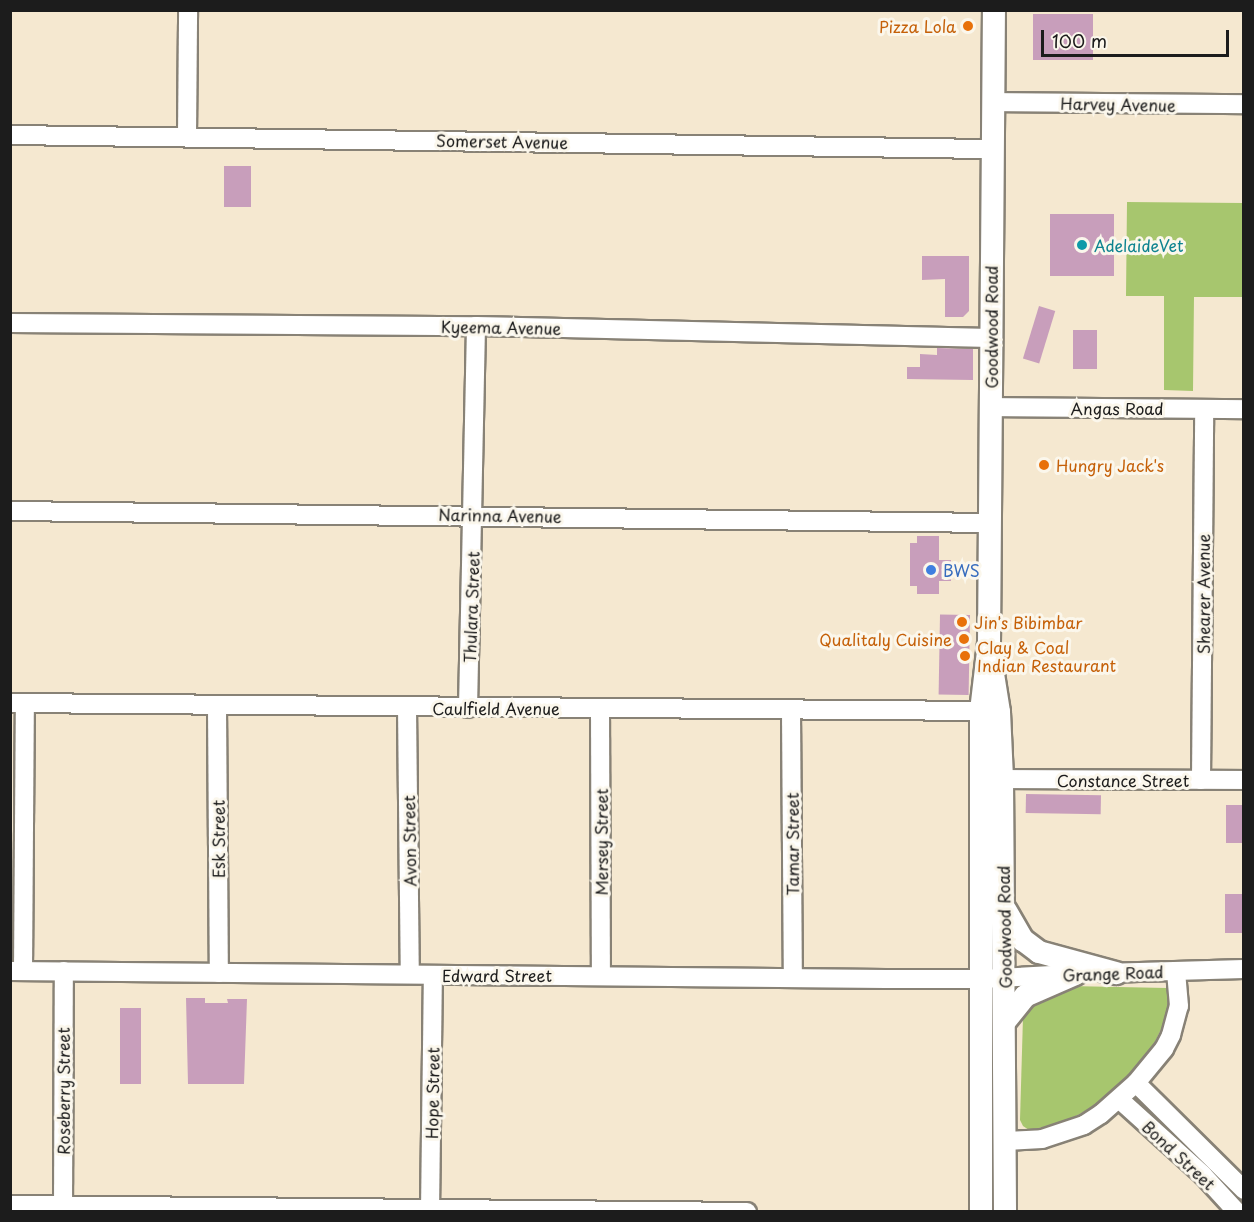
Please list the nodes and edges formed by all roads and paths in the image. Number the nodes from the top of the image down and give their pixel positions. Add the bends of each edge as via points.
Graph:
1 (188, 10) edge
2 (994, 10) edge
3 (993, 102) junction
4 (1244, 104) edge
5 (10, 135) edge
6 (187, 136) junction
7 (993, 149) junction
8 (10, 323) edge
9 (476, 326) junction
10 (991, 338) junction
11 (990, 407) junction
12 (1204, 409) junction
13 (1244, 409) edge
14 (10, 511) edge
15 (473, 515) junction
16 (990, 523) junction
17 (989, 643) junction
18 (18, 703) edge
19 (217, 706) junction
20 (407, 707) junction
21 (468, 708) junction
22 (600, 709) junction
23 (791, 711) junction
24 (981, 711) junction
25 (1002, 779) junction
26 (1201, 780) junction
27 (1244, 780) edge
28 (1004, 907) junction
29 (1244, 969) edge
30 (17, 971) edge
31 (64, 971) junction
32 (1176, 971) junction
33 (219, 973) junction
34 (1116, 973) junction
35 (410, 974) junction
36 (1075, 974) junction
37 (433, 975) junction
38 (601, 976) junction
39 (994, 977) junction
40 (793, 978) junction
41 (1005, 1021) junction
42 (1136, 1083) junction
43 (1119, 1099) junction
44 (1006, 1141) junction
45 (1244, 1190) edge
46 (10, 1205) edge
47 (63, 1209) edge
48 (430, 1210) edge
49 (747, 1212) edge
50 (981, 1212) edge
51 (1005, 1212) edge
52 (1237, 1212) edge

1 - 6 street
2 - 3 main road, Goodwood Road
3 - 4 street, Harvey Avenue
3 - 7 main road, Goodwood Road
5 - 6 street, Somerset Avenue
6 - 7 street, Somerset Avenue
7 - 10 main road, Goodwood Road
8 - 9 street, Kyeema Avenue
9 - 10 street, Kyeema Avenue
9 - 15 street, Thulara Street
10 - 11 main road, Goodwood Road
11 - 12 street, Angas Road
11 - 16 main road, Goodwood Road
12 - 13 street, Angas Road
12 - 26 street, Shearer Avenue
14 - 15 street, Narinna Avenue
15 - 16 street, Narinna Avenue
15 - 21 street, Thulara Street
16 - 17 main road, Goodwood Road
17 - 24 main road, Goodwood Road
17 - 25 main road, Goodwood Road via 999,712
18 - 19 street, Caulfield Avenue
18 - 30 street
19 - 20 street, Caulfield Avenue
19 - 33 street, Esk Street
20 - 21 street, Caulfield Avenue
20 - 35 street, Avon Street
21 - 22 street, Caulfield Avenue
22 - 23 street, Caulfield Avenue
22 - 38 street, Mersey Street
23 - 24 street, Caulfield Avenue
23 - 40 street, Tamar Street
24 - 39 main road, Goodwood Road
25 - 26 street, Constance Street
25 - 28 main road, Goodwood Road
26 - 27 street, Constance Street
28 - 34 main road via 1023,940 1039,952
28 - 39 main road, Goodwood Road
29 - 32 street, Grange Road
30 - 31 street, Edward Street
31 - 33 street, Edward Street
31 - 47 street, Roseberry Street
32 - 34 street, Grange Road
32 - 42 street via 1179,1006 1171,1035
33 - 35 street, Edward Street
34 - 36 street, Grange Road
35 - 37 street, Edward Street
36 - 39 street, Grange Road
36 - 41 main road via 1025,996
37 - 38 street, Edward Street
37 - 48 street, Hope Street
38 - 40 street, Edward Street
39 - 40 street, Edward Street
39 - 41 main road, Goodwood Road
39 - 50 main road, Goodwood Road
41 - 44 main road, Goodwood Road
42 - 43 street
42 - 45 street, Bond Street
43 - 44 street via 1084,1125 1062,1134
43 - 52 street, Bond Street via 1203,1175
44 - 51 main road, Goodwood Road
46 - 47 street
47 - 48 street
48 - 49 street

